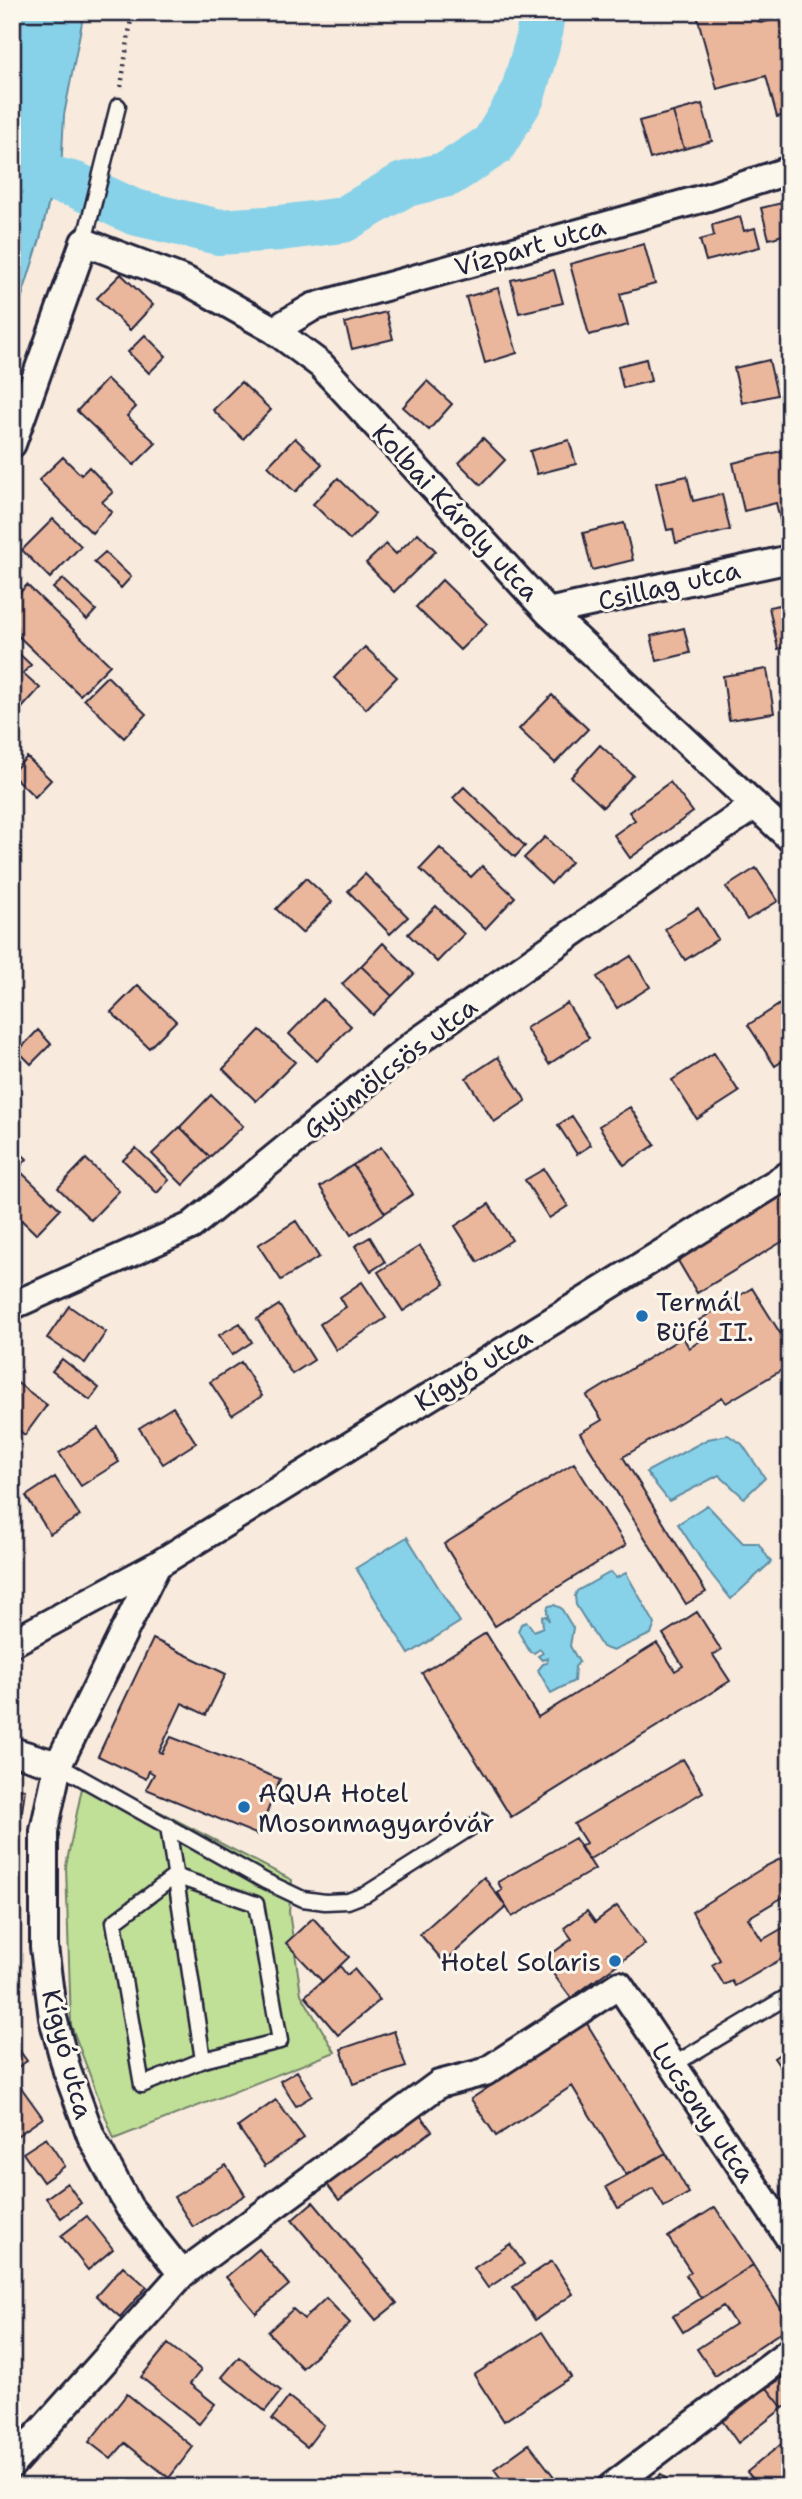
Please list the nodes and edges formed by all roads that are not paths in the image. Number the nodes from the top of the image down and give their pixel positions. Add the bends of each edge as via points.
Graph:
1 (118, 106) road end
2 (790, 170) edge
3 (88, 230) junction
4 (274, 330) junction
5 (12, 444) edge
6 (790, 559) edge
7 (548, 612) junction
8 (755, 805) junction
9 (790, 838) edge
10 (790, 1174) edge
11 (12, 1306) edge
12 (157, 1565) junction
13 (12, 1643) edge
14 (12, 1751) edge
15 (58, 1765) junction
16 (481, 1821) dead end
17 (168, 1826) junction
18 (175, 1877) junction
19 (790, 1995) edge
20 (204, 2060) junction
21 (673, 2065) junction
22 (790, 2239) edge
23 (182, 2274) junction
24 (790, 2351) edge
25 (14, 2460) edge
26 (611, 2487) edge

1 - 3 lane
2 - 4 street, Vízpart utca via 313,307
3 - 4 street, Kolbai Károly utca
3 - 5 street
4 - 7 street, Kolbai Károly utca via 320,365
6 - 7 street, Csillag utca
7 - 8 street, Kolbai Károly utca
8 - 9 street, Kolbai Károly utca
8 - 11 street, Gyümölcsös utca via 414,1044 191,1226
10 - 12 street, Kígyó utca
12 - 13 street, Kígyó utca
12 - 15 street, Kígyó utca
14 - 15 street
15 - 17 lane
15 - 23 street, Kígyó utca via 44,1831 43,1876 44,1947 53,2018 91,2137 129,2207
16 - 17 lane via 348,1902 303,1899
17 - 18 lane
18 - 20 lane
18 - 20 lane via 256,1904 280,2041
18 - 20 lane via 114,1922 142,2085
19 - 21 lane
21 - 22 street, Lucsony utca
21 - 23 street, Lucsony utca via 619,1985 485,2072 439,2084
23 - 25 street
24 - 26 street

